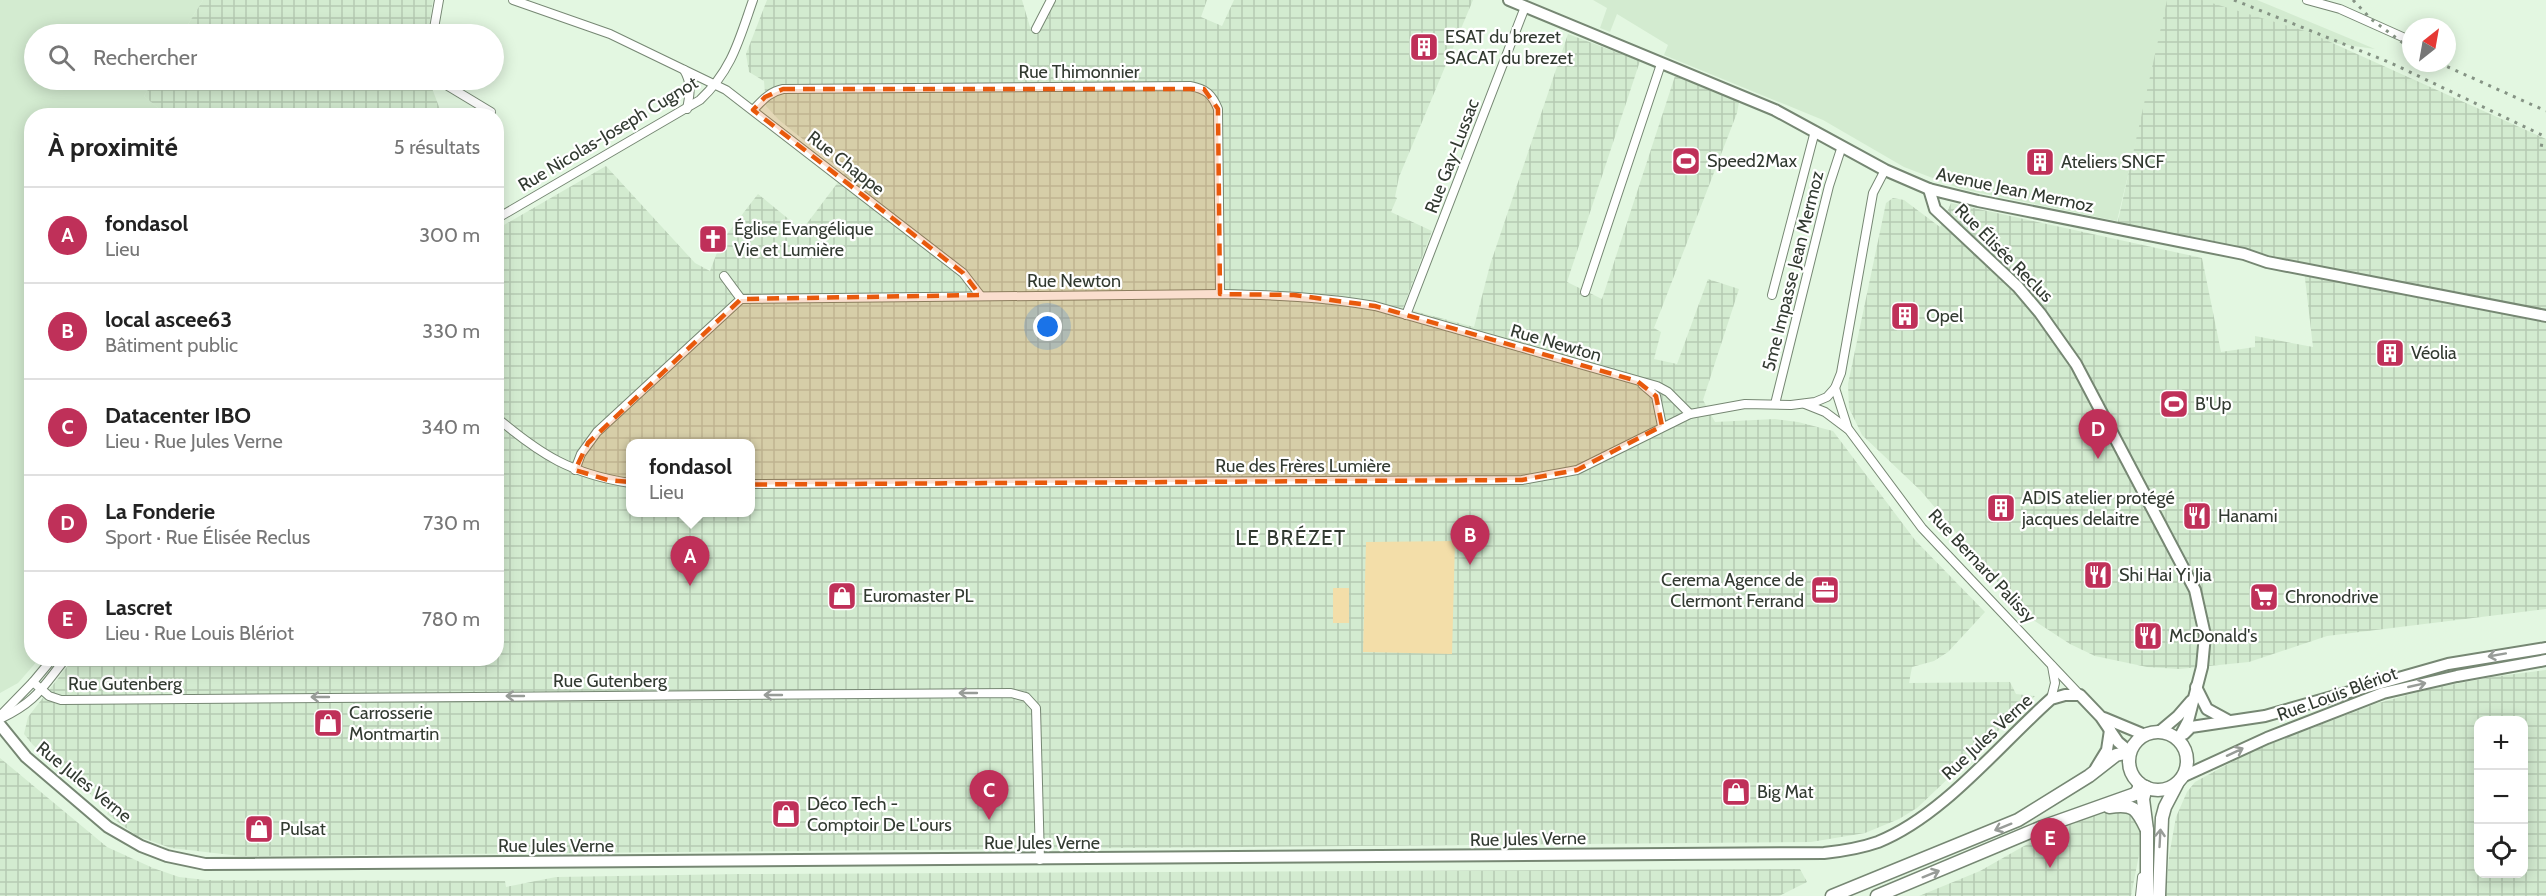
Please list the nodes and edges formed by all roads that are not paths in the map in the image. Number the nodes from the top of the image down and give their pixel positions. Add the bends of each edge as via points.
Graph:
1 (439, 0) edge
2 (513, 0) edge
3 (753, 0) edge
4 (1051, 0) edge
5 (1509, 0) edge
6 (2307, 0) edge
7 (1525, 7) junction
8 (435, 24) edge
9 (1036, 29) dead end
10 (2402, 36) edge
11 (1661, 63) junction
12 (683, 69) junction
13 (716, 85) junction
14 (455, 90) edge
15 (484, 108) edge
16 (687, 109) junction
17 (753, 110) junction
18 (1815, 131) junction
19 (1842, 146) junction
20 (1885, 170) junction
21 (1929, 189) junction
22 (504, 214) edge
23 (724, 276) dead end
24 (1585, 292) dead end
25 (1220, 294) junction
26 (980, 295) junction
27 (1772, 295) dead end
28 (741, 299) junction
29 (1406, 315) junction
30 (2546, 316) edge
31 (1637, 381) junction
32 (1835, 388) junction
33 (1775, 404) junction
34 (1804, 404) junction
35 (1690, 414) junction
36 (504, 423) edge
37 (1662, 426) junction
38 (1849, 430) junction
39 (575, 470) junction
40 (626, 482) edge
41 (755, 484) edge
42 (2546, 648) edge
43 (2546, 660) edge
44 (2052, 665) junction
45 (46, 666) edge
46 (60, 666) edge
47 (33, 682) junction
48 (2195, 686) junction
49 (41, 691) junction
50 (2080, 695) junction
51 (2051, 699) junction
52 (2193, 699) junction
53 (0, 717) edge
54 (2101, 717) junction
55 (2229, 721) junction
56 (0, 725) edge
57 (2110, 730) junction
58 (2159, 732) junction
59 (2145, 735) junction
60 (2179, 741) junction
61 (2130, 752) junction
62 (2089, 776) junction
63 (2180, 780) junction
64 (2142, 785) junction
65 (2042, 827) junction
66 (2147, 830) junction
67 (2147, 845) junction
68 (1040, 860) junction
69 (1832, 896) edge
70 (1877, 896) edge
71 (2140, 896) edge
72 (2147, 896) edge
73 (2159, 896) edge

1 - 8 street
2 - 12 street, Rue Chappe via 610,34
3 - 13 street, Rue Nicolas-Joseph Cugnot via 728,68
4 - 9 street
5 - 7 main road, Avenue Jean Mermoz
6 - 10 street via 2340,9
7 - 11 main road, Avenue Jean Mermoz
7 - 29 street, Rue Gay-Lussac
11 - 18 main road, Avenue Jean Mermoz via 1775,110
11 - 24 street
12 - 13 street, Rue Chappe
12 - 16 street via 689,79
13 - 16 street, Rue Nicolas-Joseph Cugnot
13 - 17 street, Rue Chappe
14 - 15 street
16 - 22 street, Rue Nicolas-Joseph Cugnot
17 - 25 street, Rue Thimonnier via 773,91 783,89 1204,89 1218,109
17 - 26 street, Rue Chappe via 963,273
18 - 19 main road, Avenue Jean Mermoz
18 - 27 street
19 - 20 main road, Avenue Jean Mermoz
19 - 33 street, 5me Impasse Jean Mermoz
20 - 21 main road, Avenue Jean Mermoz
20 - 32 street via 1874,193 1841,374
21 - 30 main road, Avenue Jean Mermoz via 2267,262
21 - 48 main road, Rue Élisée Reclus via 1935,209 2018,287 2076,364 2195,591 2205,635 2202,666
23 - 28 street
25 - 26 street, Rue Newton
25 - 29 street, Rue Newton via 1336,299
26 - 28 street, Rue Newton
28 - 39 street via 597,432
29 - 31 street, Rue Newton
31 - 35 street, Rue Newton via 1664,389
31 - 37 street, Rue Newton via 1656,396
32 - 34 street, Rue des Frères Lumière via 1827,397
32 - 38 street, Rue Bernard Palissy
33 - 34 street, Rue des Frères Lumière
33 - 35 street, Rue des Frères Lumière via 1744,404
34 - 38 street, Rue Bernard Palissy via 1825,412
35 - 37 street, Rue des Frères Lumière
36 - 39 street via 539,451
37 - 41 street, Rue des Frères Lumière via 1576,470 1522,480
38 - 44 street, Rue Bernard Palissy via 1922,528
39 - 40 street
42 -> 55 main road, Rue Louis Blériot via 2448,664 2265,716
63 -> 43 main road, Rue Louis Blériot via 2267,738 2383,693
44 - 50 street, Rue Bernard Palissy
44 - 51 street via 2055,683
45 - 47 street
46 - 49 street
47 - 49 street, Rue Gutenberg
47 - 53 street
48 - 52 main road, Rue Élisée Reclus
48 - 55 main road via 2207,708
49 - 53 street via 24,707
68 -> 49 street, Rue Gutenberg via 1038,719 1036,708 1026,697 1011,693 61,700
50 - 51 main road, Rue Jules Verne
50 - 54 main road, Rue Bernard Palissy
51 - 68 main road, Rue Jules Verne via 1925,816 1878,842 1852,850 1794,855
52 - 58 main road
52 - 60 main road, Rue Élisée Reclus
54 - 57 main road, Rue Bernard Palissy
54 - 59 main road, Rue Bernard Palissy
55 - 60 main road, Rue Louis Blériot via 2191,727
56 - 68 main road, Rue Jules Verne via 26,757 108,827 167,856 205,864
57 - 61 main road, Rue Bernard Palissy
57 - 62 main road via 2108,750
58 - 59 main road
58 - 60 main road
59 - 61 main road
60 - 63 main road via 2186,756
61 - 62 main road via 2116,756
61 - 64 main road via 2130,770
62 -> 69 main road via 2018,820
63 - 64 main road via 2159,790
73 -> 63 main road via 2162,818
64 - 65 main road via 2135,794
64 - 66 main road
65 - 66 main road via 2111,806 2128,806 2134,808
70 -> 65 main road
66 - 67 main road
67 - 71 street
67 - 72 main road

